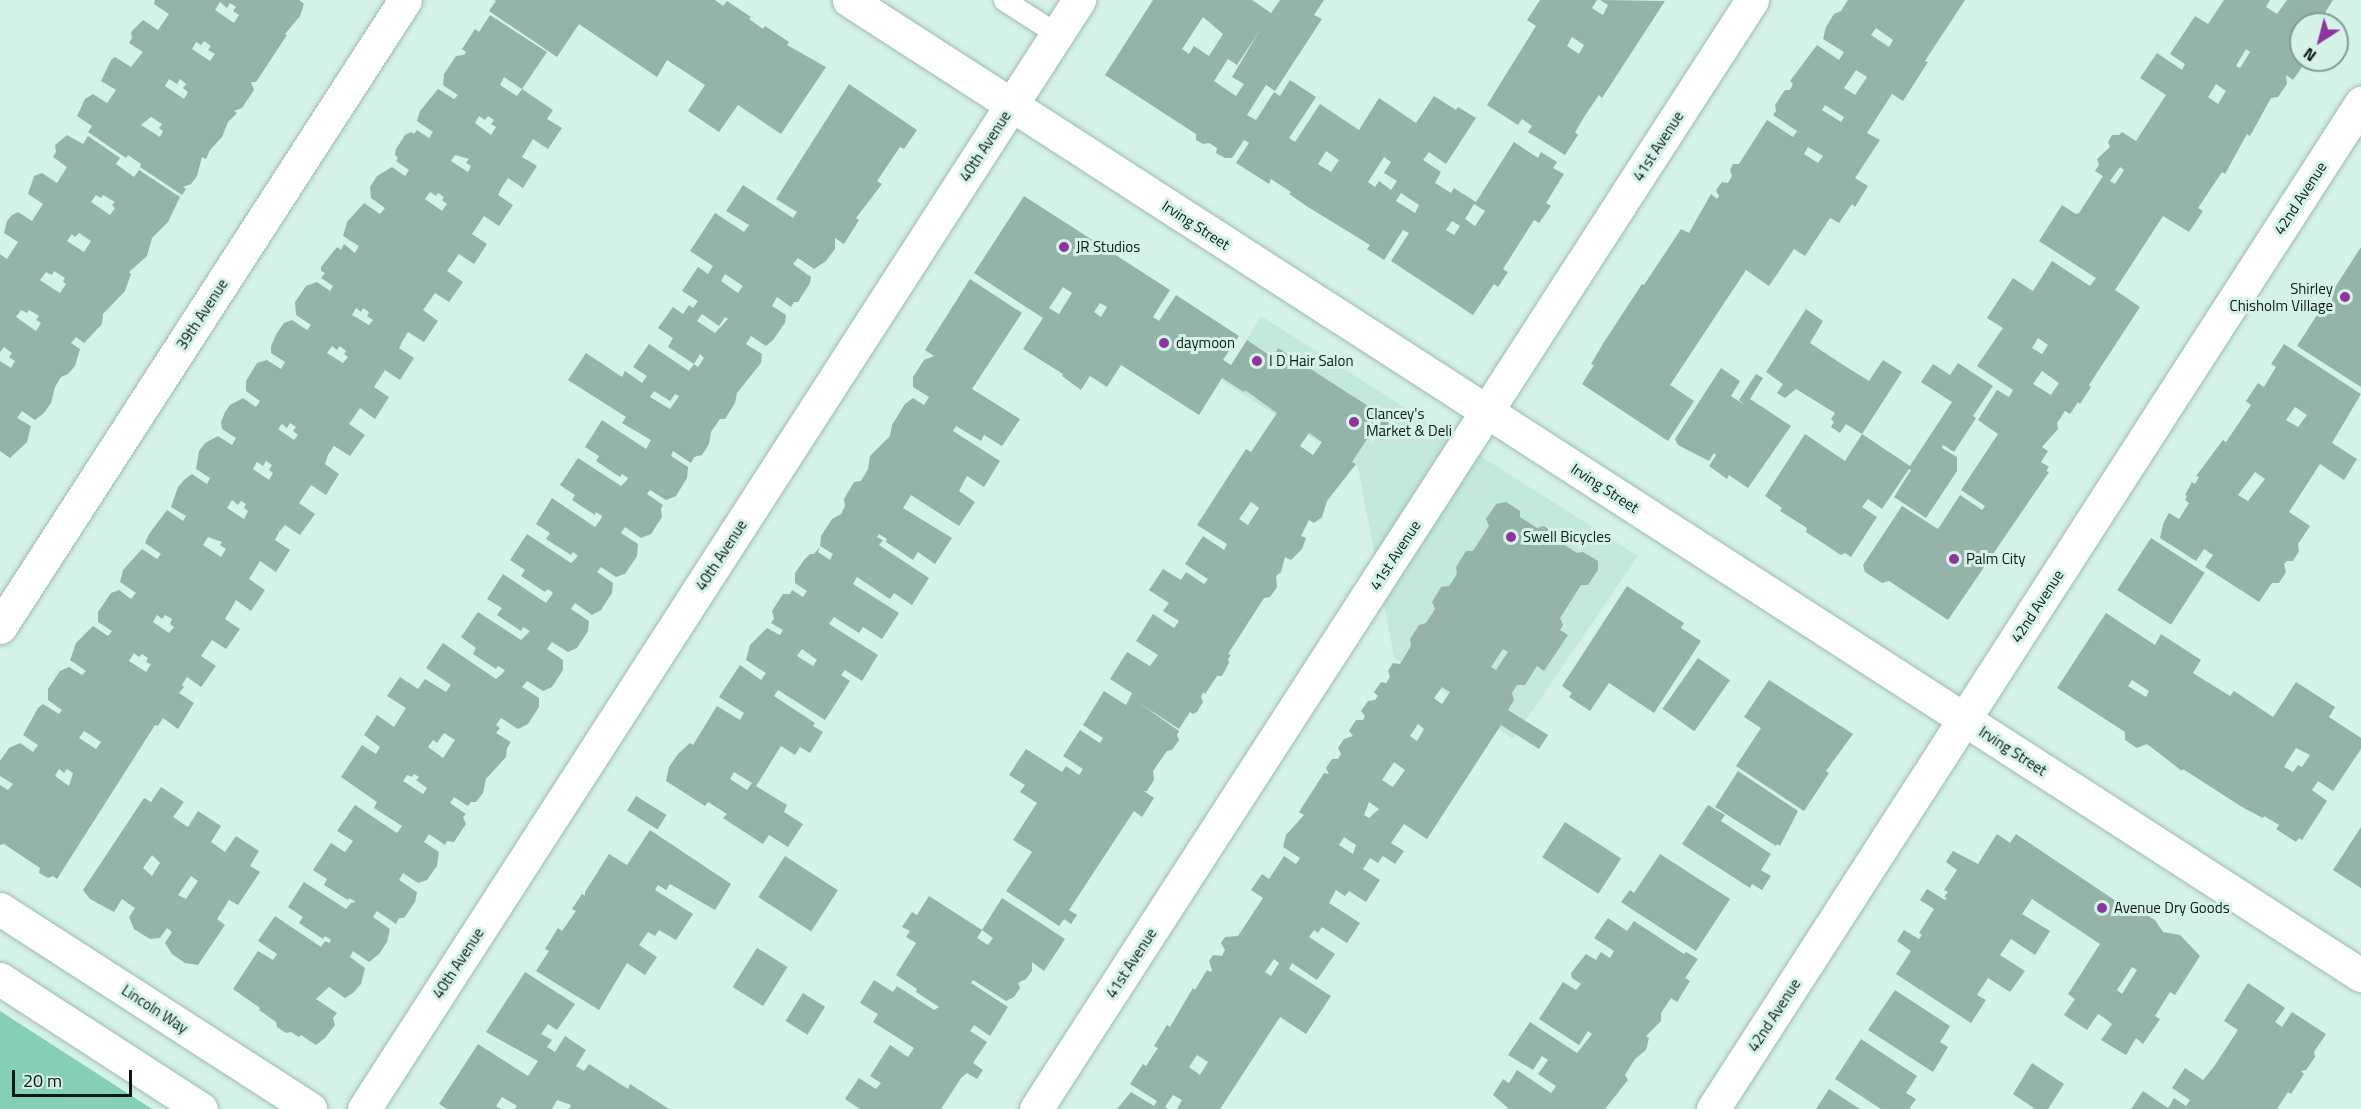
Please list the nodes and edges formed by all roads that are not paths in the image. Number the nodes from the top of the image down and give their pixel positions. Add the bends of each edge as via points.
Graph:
1 (405, 0) edge
2 (1004, 0) edge
3 (1079, 0) edge
4 (1752, 0) edge
5 (852, 1) edge
6 (1057, 34) junction
7 (2361, 103) edge
8 (1011, 105) junction
9 (1487, 411) junction
10 (0, 627) edge
11 (1964, 719) junction
12 (0, 909) edge
13 (2361, 975) edge
14 (0, 979) edge
15 (201, 1109) edge
16 (310, 1109) edge
17 (364, 1109) edge
18 (1036, 1109) edge
19 (1713, 1109) edge

1 - 10 street, 39th Avenue
2 - 6 lane
3 - 6 street, 40th Avenue
4 - 9 street, 41st Avenue
5 - 8 street, Irving Street
6 - 8 street, 40th Avenue
7 - 11 street, 42nd Avenue
8 - 9 street, Irving Street
8 - 17 street, 40th Avenue
9 - 11 street, Irving Street
9 - 18 street, 41st Avenue
11 - 13 street, Irving Street
11 - 19 street, 42nd Avenue
12 - 16 street, Lincoln Way
14 - 15 street

